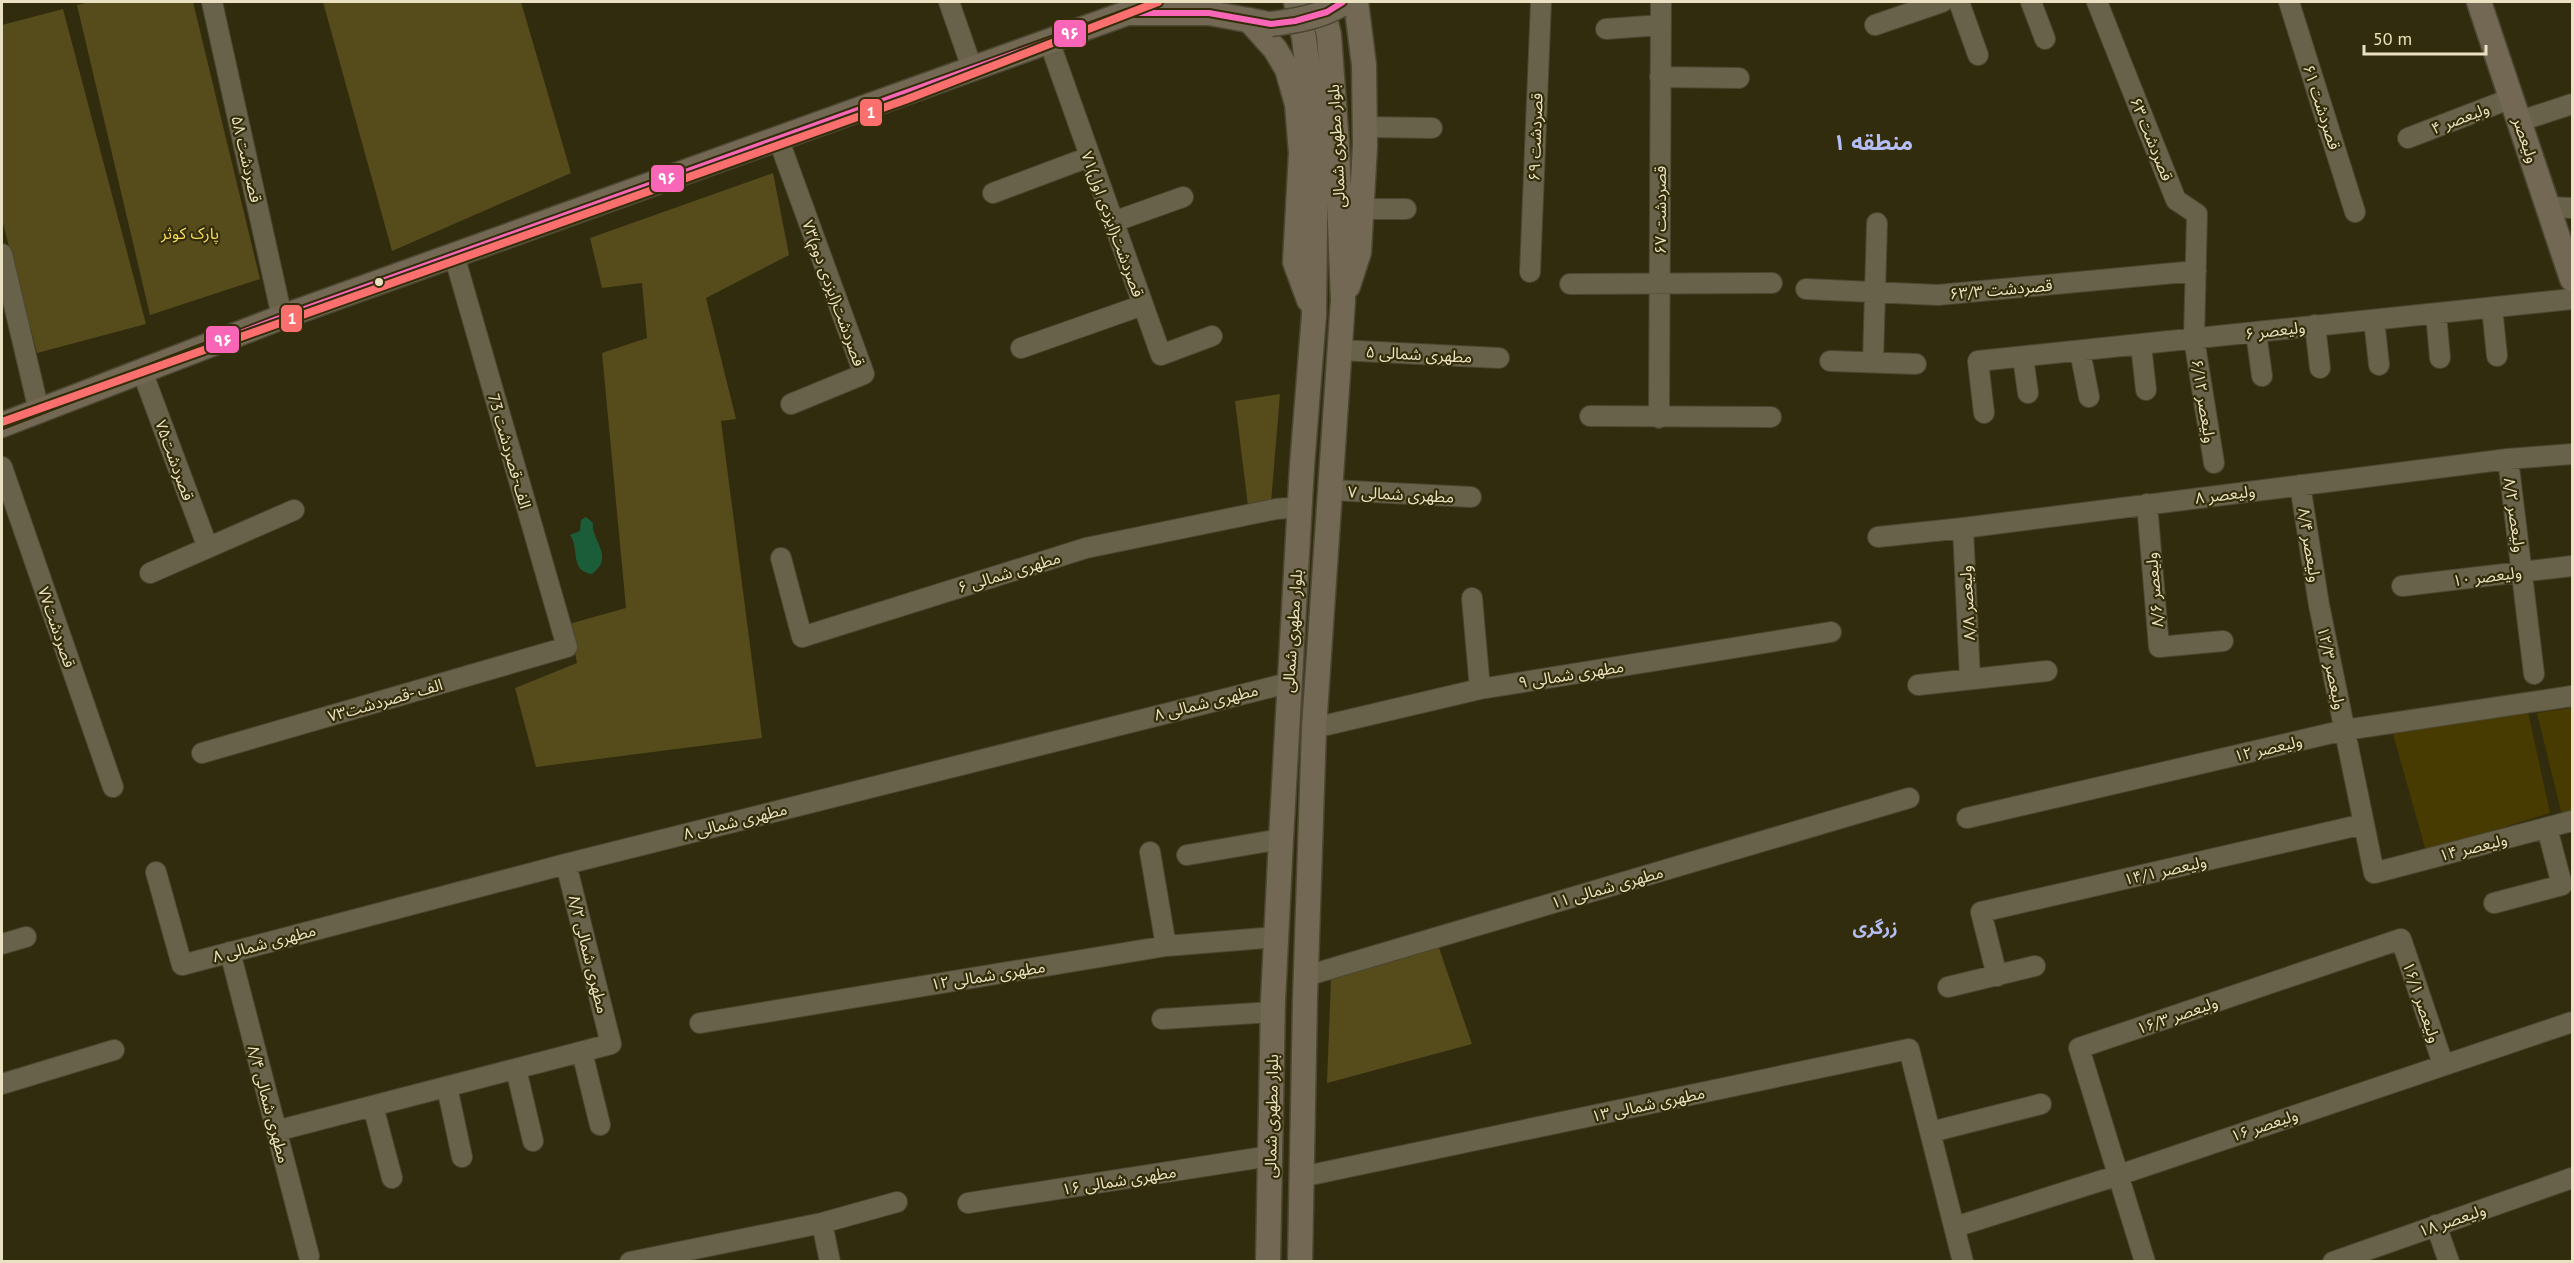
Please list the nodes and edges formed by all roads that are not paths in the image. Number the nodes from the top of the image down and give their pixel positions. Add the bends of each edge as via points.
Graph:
1 (212, 2) edge
2 (949, 2) edge
3 (1149, 2) edge
4 (1296, 2) edge
5 (1340, 2) edge
6 (1540, 2) edge
7 (1661, 2) edge
8 (1942, 2) edge
9 (1959, 2) edge
10 (2031, 2) edge
11 (2097, 2) edge
12 (2289, 2) edge
13 (2479, 2) edge
14 (1127, 13) junction
15 (1244, 15) edge
16 (1660, 25) junction
17 (1875, 25) dead end
18 (1606, 29) dead end
19 (2046, 39) dead end
20 (1049, 41) junction
21 (1978, 55) dead end
22 (972, 68) junction
23 (1660, 77) junction
24 (1739, 78) dead end
25 (2512, 98) junction
26 (2572, 104) edge
27 (2520, 121) junction
28 (1364, 127) junction
29 (1432, 128) dead end
30 (778, 138) junction
31 (2408, 138) dead end
32 (1089, 158) junction
33 (993, 193) dead end
34 (1183, 197) dead end
35 (2548, 207) junction
36 (2572, 208) edge
37 (1362, 209) junction
38 (1406, 209) dead end
39 (2355, 212) dead end
40 (1113, 222) junction
41 (1877, 223) dead end
42 (2, 254) edge
43 (454, 255) junction
44 (2196, 271) junction
45 (1530, 272) dead end
46 (2572, 279) edge
47 (1772, 283) dead end
48 (1570, 284) dead end
49 (1659, 284) junction
50 (1806, 289) dead end
51 (1875, 292) junction
52 (2572, 299) edge
53 (1343, 300) junction
54 (1143, 305) junction
55 (2492, 308) junction
56 (2436, 314) junction
57 (1314, 315) junction
58 (282, 317) junction
59 (2374, 320) junction
60 (2315, 325) junction
61 (2256, 333) junction
62 (1212, 336) dead end
63 (2194, 339) junction
64 (2141, 345) junction
65 (1021, 348) dead end
66 (1339, 350) junction
67 (2080, 351) junction
68 (2497, 356) dead end
69 (2023, 357) junction
70 (1499, 358) dead end
71 (2440, 358) dead end
72 (1830, 361) dead end
73 (1874, 362) junction
74 (1916, 364) dead end
75 (2379, 365) dead end
76 (2320, 368) dead end
77 (142, 371) junction
78 (2262, 376) dead end
79 (2146, 390) dead end
80 (2028, 393) dead end
81 (2089, 397) dead end
82 (791, 404) dead end
83 (39, 411) junction
84 (1984, 413) dead end
85 (1590, 416) dead end
86 (1771, 417) dead end
87 (1659, 418) junction
88 (2, 425) edge
89 (2572, 454) edge
90 (2508, 459) junction
91 (2214, 463) dead end
92 (2, 467) edge
93 (2300, 485) junction
94 (1331, 490) junction
95 (1471, 497) dead end
96 (2147, 504) junction
97 (1300, 507) junction
98 (294, 510) dead end
99 (1963, 528) junction
100 (1878, 537) dead end
101 (207, 548) junction
102 (781, 558) dead end
103 (2572, 566) edge
104 (2523, 571) junction
105 (150, 573) dead end
106 (2402, 586) dead end
107 (1472, 598) dead end
108 (2319, 605) joint
109 (1831, 632) dead end
110 (2223, 640) dead end
111 (567, 647) joint
112 (2047, 671) dead end
113 (2534, 674) dead end
114 (1970, 679) junction
115 (1288, 683) junction
116 (1918, 685) dead end
117 (1480, 689) junction
118 (2572, 696) edge
119 (1314, 728) junction
120 (2345, 730) junction
121 (202, 753) dead end
122 (113, 787) dead end
123 (1909, 798) dead end
124 (1967, 818) dead end
125 (2572, 822) edge
126 (2364, 824) junction
127 (2547, 828) junction
128 (1281, 839) junction
129 (1150, 852) dead end
130 (1187, 855) dead end
131 (566, 864) junction
132 (156, 872) dead end
133 (2494, 903) dead end
134 (26, 937) dead end
135 (1276, 937) junction
136 (2401, 939) joint
137 (2, 944) edge
138 (1166, 946) junction
139 (230, 952) junction
140 (2035, 966) dead end
141 (1306, 976) junction
142 (1996, 976) junction
143 (1948, 987) dead end
144 (1273, 1012) junction
145 (1162, 1019) dead end
146 (2572, 1022) edge
147 (700, 1023) dead end
148 (114, 1050) dead end
149 (582, 1052) junction
150 (2443, 1064) junction
151 (516, 1069) junction
152 (2, 1084) edge
153 (447, 1087) junction
154 (2041, 1104) dead end
155 (373, 1106) junction
156 (600, 1125) dead end
157 (276, 1131) junction
158 (1931, 1132) junction
159 (533, 1141) dead end
160 (1270, 1156) junction
161 (462, 1157) dead end
162 (2119, 1175) junction
163 (1301, 1177) junction
164 (392, 1178) dead end
165 (2572, 1178) edge
166 (897, 1202) dead end
167 (968, 1203) dead end
168 (822, 1223) junction
169 (2436, 1225) junction
170 (1955, 1227) junction
171 (309, 1256) dead end
172 (630, 1262) edge
173 (830, 1262) edge
174 (1268, 1262) edge
175 (1300, 1262) edge
176 (1963, 1262) edge
177 (2145, 1262) edge
178 (2332, 1262) edge
179 (2449, 1262) edge

1 - 58 street, قصردشت ۵۸
2 - 22 street
3 - 14 main road
4 - 57 main road, بلوار مطهرى شمالى via 1316,140
5 - 15 main road, bridge via 1316,15
5 - 28 main road via 1364,64
5 - 53 main road, بلوار مطهرى شمالى via 1329,35
6 - 45 street, ۶۹ قصردشت
7 - 16 street, ۶۷ قصردشت
8 - 17 street
9 - 21 street
10 - 19 street
11 - 44 street, ۶۳ قصردشت via 2176,200 2197,214
12 - 39 street, ۶۱ قصردشت
13 - 25 main road, ولیعصر
14 - 15 main road
14 - 20 main road
15 - 57 main road via 1275,49 1287,69 1297,104 1301,153 1295,262
16 - 18 street
16 - 23 street, ۶۷ قصردشت
20 - 22 main road
20 - 32 street, ۷۱قصردشت(ایزدی اول)
22 - 30 main road
23 - 24 street
23 - 49 street, ۶۷ قصردشت
25 - 27 main road, ولیعصر
25 - 31 street, ۴ ولیعصر
26 - 27 street
27 - 35 main road, ولیعصر
28 - 29 street
28 - 37 main road
30 - 43 main road
30 - 82 street, ۷۳قصردشت(ایزدی دوم) via 864,374
32 - 33 street
32 - 40 street, ۷۱قصردشت(ایزدی اول)
34 - 40 street
35 - 36 street
35 - 46 main road, ولیعصر
37 - 38 street
37 - 53 main road via 1359,252
40 - 54 street, ۷۱قصردشت(ایزدی اول)
41 - 51 street
42 - 83 street
43 - 58 main road
43 - 111 street, 73 الف-قصردشت
44 - 51 street, ۶۳/۳ قصردشت via 1938,295
44 - 63 street, ۶/۱۲ ولیعصر
47 - 49 street
48 - 49 street
49 - 87 street, ۶۷ قصردشت
50 - 51 street, ۶۳/۳ قصردشت
51 - 73 street
52 - 55 street, ۶ ولیعصر
53 - 66 main road, بلوار مطهرى شمالى
54 - 62 street, ۷۱قصردشت(ایزدی اول) via 1161,356
54 - 65 street
55 - 56 street, ۶ ولیعصر
55 - 68 street
56 - 59 street, ۶ ولیعصر
56 - 71 street
57 - 97 main road, بلوار مطهرى شمالى
58 - 77 main road
59 - 60 street, ۶ ولیعصر
59 - 75 street
60 - 61 street, ۶ ولیعصر
60 - 76 street
61 - 63 street, ۶ ولیعصر
61 - 78 street
63 - 64 street, ۶ ولیعصر
63 - 91 street, ۶/۱۲ ولیعصر
64 - 67 street, ۶ ولیعصر
64 - 79 street
66 - 70 street, ۵ مطهری شمالی
66 - 94 main road, بلوار مطهرى شمالى
67 - 69 street, ۶ ولیعصر
67 - 81 street
69 - 80 street
69 - 84 street, ۶ ولیعصر via 1977,362
72 - 73 street
73 - 74 street
77 - 83 main road
77 - 101 street, قصردشت۷۵
83 - 88 main road
85 - 87 street
86 - 87 street
89 - 90 street, ۸ ولیعصر
90 - 93 street, ۸ ولیعصر
90 - 104 street, ۸/۲ ولیعصر
92 - 122 street, قصردشت۷۷
93 - 96 street, ۸ ولیعصر
93 - 108 street, ۸/۴ ولیعصر
94 - 95 street, ۷ مطهری شمالی
94 - 119 main road, بلوار مطهرى شمالى
96 - 99 street, ۸ ولیعصر
96 - 110 street, ۸/۶ ولیعصر via 2158,647
97 - 102 street, ۶ مطهری شمالی via 1086,548 802,637
97 - 115 main road, بلوار مطهرى شمالى
98 - 101 street
99 - 100 street, ۸ ولیعصر
99 - 114 street, ۸/۸ ولیعصر
101 - 105 street
103 - 104 street, ۱۰ ولیعصر
104 - 106 street, ۱۰ ولیعصر
104 - 113 street, ۸/۲ ولیعصر
107 - 117 street
108 - 120 street, ۱۲/۳ ولیعصر
109 - 117 street, ۹ مطهری شمالی
111 - 121 street, الف -قصردشت۷۳
112 - 114 street
114 - 116 street
115 - 128 main road, بلوار مطهرى شمالى
115 - 131 street, ۸ مطهری شمالی
117 - 119 street, ۹ مطهری شمالی
118 - 120 street, ۱۲ ولیعصر
119 - 141 main road, بلوار مطهرى شمالى
120 - 124 street, ۱۲ ولیعصر
120 - 126 street, ۱۲/۳ ولیعصر
123 - 141 street, ۱۱ مطهری شمالی
125 - 127 street, ۱۴ ولیعصر
126 - 127 street, ۱۴ ولیعصر via 2374,873
126 - 142 street, ۱۴/۱ ولیعصر via 1981,912
127 - 133 street via 2562,885
128 - 130 street
128 - 135 main road, بلوار مطهرى شمالى
129 - 138 street
131 - 139 street, ۸ مطهری شمالی
131 - 149 street, ۸/۲ مطهری شمالی via 612,1044
132 - 139 street, ۸ مطهری شمالی via 182,965
134 - 137 street
135 - 138 street, ۱۲ مطهری شمالی
135 - 144 main road, بلوار مطهرى شمالى
136 - 150 street, ۱۶/۱ ولیعصر
136 - 162 street, ۱۶/۳ ولیعصر via 2079,1048
138 - 147 street, ۱۲ مطهری شمالی
139 - 157 street, ۸/۴ مطهری شمالی
140 - 142 street
141 - 163 main road, بلوار مطهرى شمالى
142 - 143 street
144 - 145 street
144 - 160 main road, بلوار مطهرى شمالى
146 - 150 street, ۱۶ ولیعصر
148 - 152 street
149 - 151 street
149 - 156 street
150 - 162 street, ۱۶ ولیعصر
151 - 153 street
151 - 159 street
153 - 155 street
153 - 161 street
154 - 158 street
155 - 157 street
155 - 164 street
157 - 171 street, ۸/۴ مطهری شمالی
158 - 163 street, ۱۳ مطهری شمالی via 1909,1049
158 - 170 street
160 - 167 street, ۱۶ مطهری شمالی
160 - 174 main road, بلوار مطهرى شمالى
162 - 170 street, ۱۶ ولیعصر
162 - 177 street
163 - 175 main road, بلوار مطهرى شمالى
165 - 169 street, ۱۸ ولیعصر
166 - 168 street
168 - 172 street
168 - 173 street
169 - 178 street, ۱۸ ولیعصر
169 - 179 street
170 - 176 street

